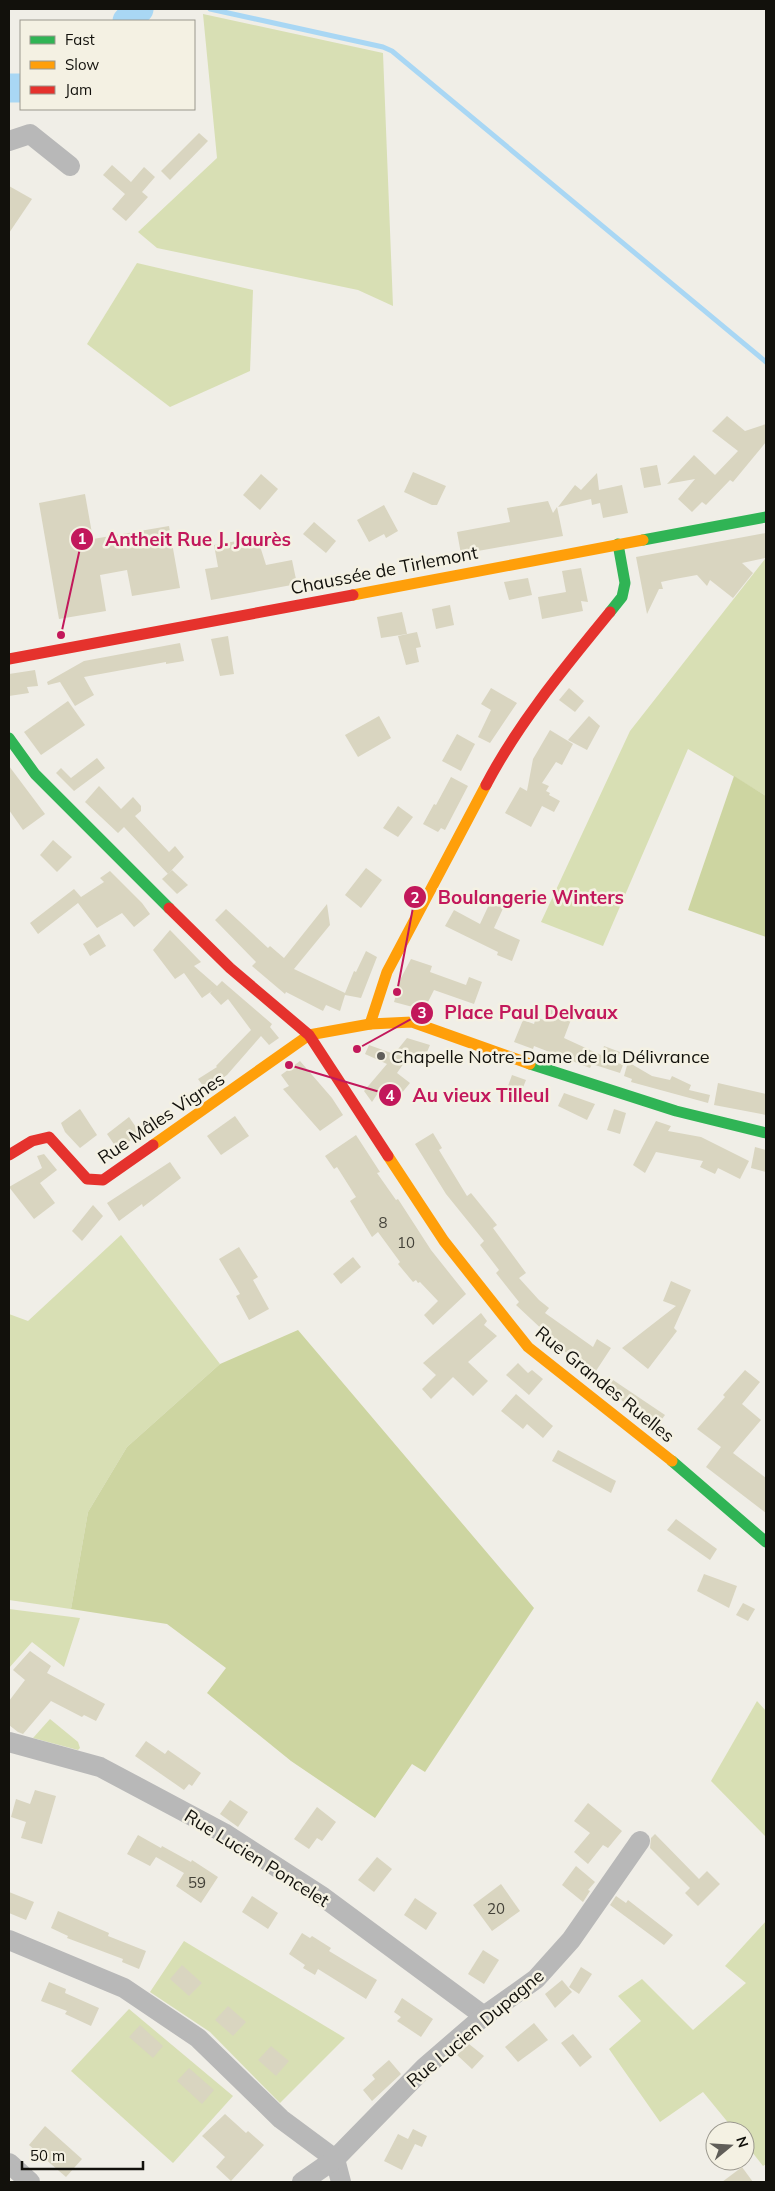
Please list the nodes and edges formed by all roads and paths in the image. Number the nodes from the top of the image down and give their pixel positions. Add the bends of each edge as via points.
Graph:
1 (9, 141) edge
2 (70, 166) dead end
3 (766, 517) edge
4 (618, 544) junction
5 (9, 659) edge
6 (9, 738) edge
7 (370, 1024) junction
8 (309, 1035) junction
9 (766, 1133) edge
10 (9, 1155) edge
11 (766, 1542) edge
12 (9, 1742) edge
13 (640, 1841) dead end
14 (9, 1940) edge
15 (484, 2016) junction
16 (335, 2159) junction
17 (9, 2163) edge
18 (30, 2182) edge
19 (302, 2182) edge
20 (341, 2182) edge

1 - 2 street via 30,134
3 - 4 street, Chaussée de Tirlemont
4 - 5 street, Chaussée de Tirlemont
4 - 7 street via 624,583 622,597 558,675 502,756 387,972
6 - 8 street, Rue Grandes Ruelles via 35,774 164,903 230,968
7 - 8 street
7 - 9 street via 412,1022 644,1103
8 - 10 street, Rue Mâles Vignes via 103,1180 87,1179 49,1137 32,1140
8 - 11 street, Rue Grandes Ruelles via 444,1241 528,1347 650,1442
12 - 15 street, Rue Lucien Poncelet via 100,1767 224,1833 323,1897
13 - 15 street, Rue Lucien Dupagne via 571,1940 536,1979
14 - 16 street via 124,1988 198,2038 281,2119
15 - 16 street, Rue Lucien Dupagne via 425,2067
16 - 19 street, Rue Lucien Dupagne
16 - 20 street
17 - 18 street

